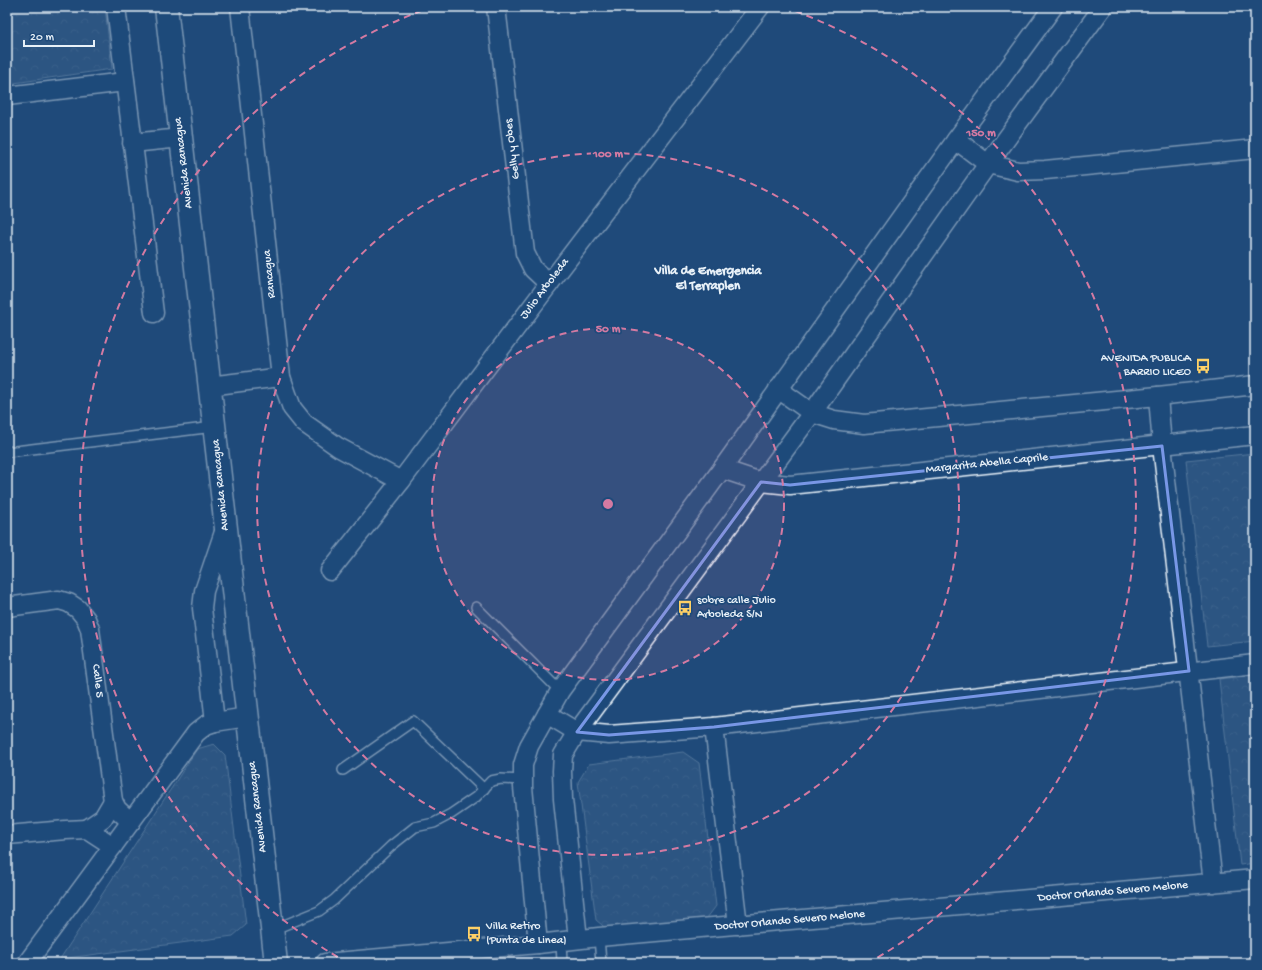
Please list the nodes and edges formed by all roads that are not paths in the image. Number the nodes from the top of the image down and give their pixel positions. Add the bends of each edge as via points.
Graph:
1 (116, 7) edge
2 (166, 7) edge
3 (240, 7) edge
4 (496, 7) edge
5 (760, 7) edge
6 (1053, 7) edge
7 (1103, 7) edge
8 (125, 82) junction
9 (7, 96) edge
10 (181, 138) junction
11 (956, 140) junction
12 (132, 143) junction
13 (1255, 149) edge
14 (988, 164) junction
15 (549, 284) junction
16 (154, 313) dead end
17 (281, 377) junction
18 (1255, 385) edge
19 (209, 386) junction
20 (778, 389) junction
21 (1158, 396) junction
22 (812, 414) junction
23 (214, 427) junction
24 (1255, 435) edge
25 (1162, 446) junction
26 (7, 452) edge
27 (722, 469) junction
28 (401, 481) junction
29 (761, 482) junction
30 (226, 529) junction
31 (330, 571) dead end
32 (7, 607) edge
33 (476, 607) dead end
34 (1255, 664) edge
35 (1189, 671) junction
36 (560, 691) junction
37 (546, 714) junction
38 (247, 717) junction
39 (215, 722) junction
40 (714, 727) junction
41 (577, 732) junction
42 (343, 770) dead end
43 (523, 780) junction
44 (484, 789) junction
45 (113, 801) junction
46 (131, 822) junction
47 (88, 830) junction
48 (7, 835) edge
49 (113, 846) junction
50 (1255, 879) edge
51 (1213, 884) junction
52 (738, 925) junction
53 (272, 930) junction
54 (599, 937) junction
55 (578, 939) junction
56 (560, 941) junction
57 (538, 944) junction
58 (27, 963) edge
59 (276, 963) edge
60 (325, 963) edge
61 (562, 963) edge
62 (601, 963) edge

1 - 8 street
2 - 10 main road, Avenida Rancagua
3 - 17 street, Rancagua
4 - 15 street, Gelly y Obes via 526,253 533,268
5 - 15 street, Julio Arboleda
6 - 11 street
7 - 14 street
8 - 9 street
8 - 12 street
10 - 12 street
10 - 19 main road, Avenida Rancagua
11 - 14 street
11 - 20 street
12 - 16 street
13 - 14 street via 1045,170 1018,171
14 - 22 street
15 - 28 street, Julio Arboleda
17 - 19 street
17 - 28 street, Rancagua via 292,408 304,423 338,447
18 - 21 street
19 - 23 main road, Avenida Rancagua
20 - 22 street
20 - 27 street
21 - 22 street via 864,424
21 - 25 street
22 - 29 street
23 - 26 lane
23 - 30 main road, Avenida Rancagua
24 - 25 street, Margarita Abella Caprile
25 - 29 street, Margarita Abella Caprile via 790,485
25 - 35 street
27 - 29 street, Margarita Abella Caprile
27 - 36 street
28 - 31 street, Julio Arboleda
29 - 41 street
30 - 38 main road, Avenida Rancagua
30 - 39 street via 204,591 202,608
32 - 45 street, Calle 5 via 59,600 78,609 86,619 90,629
33 - 36 lane
34 - 35 street
35 - 40 street
35 - 51 street
36 - 37 street
37 - 41 street
37 - 43 street via 529,746 523,765
38 - 39 street
38 - 53 main road, Avenida Rancagua
39 - 46 street via 196,733
40 - 41 street via 609,735
40 - 52 street
41 - 55 street via 563,755 562,771
42 - 44 lane via 413,721
43 - 44 lane via 491,781
43 - 57 street
44 - 53 lane via 445,817 434,823 415,827 319,911
45 - 46 street via 117,809
45 - 47 street via 103,818
46 - 49 street
47 - 48 street
47 - 49 street
49 - 58 street
50 - 51 street, Doctor Orlando Severo Melone
51 - 52 street, Doctor Orlando Severo Melone
52 - 54 street, Doctor Orlando Severo Melone
53 - 59 main road, Avenida Rancagua
54 - 55 street, Doctor Orlando Severo Melone
54 - 62 lane
55 - 56 street, Doctor Orlando Severo Melone
56 - 57 street, Doctor Orlando Severo Melone
56 - 61 lane
57 - 60 street, Doctor Orlando Severo Melone

